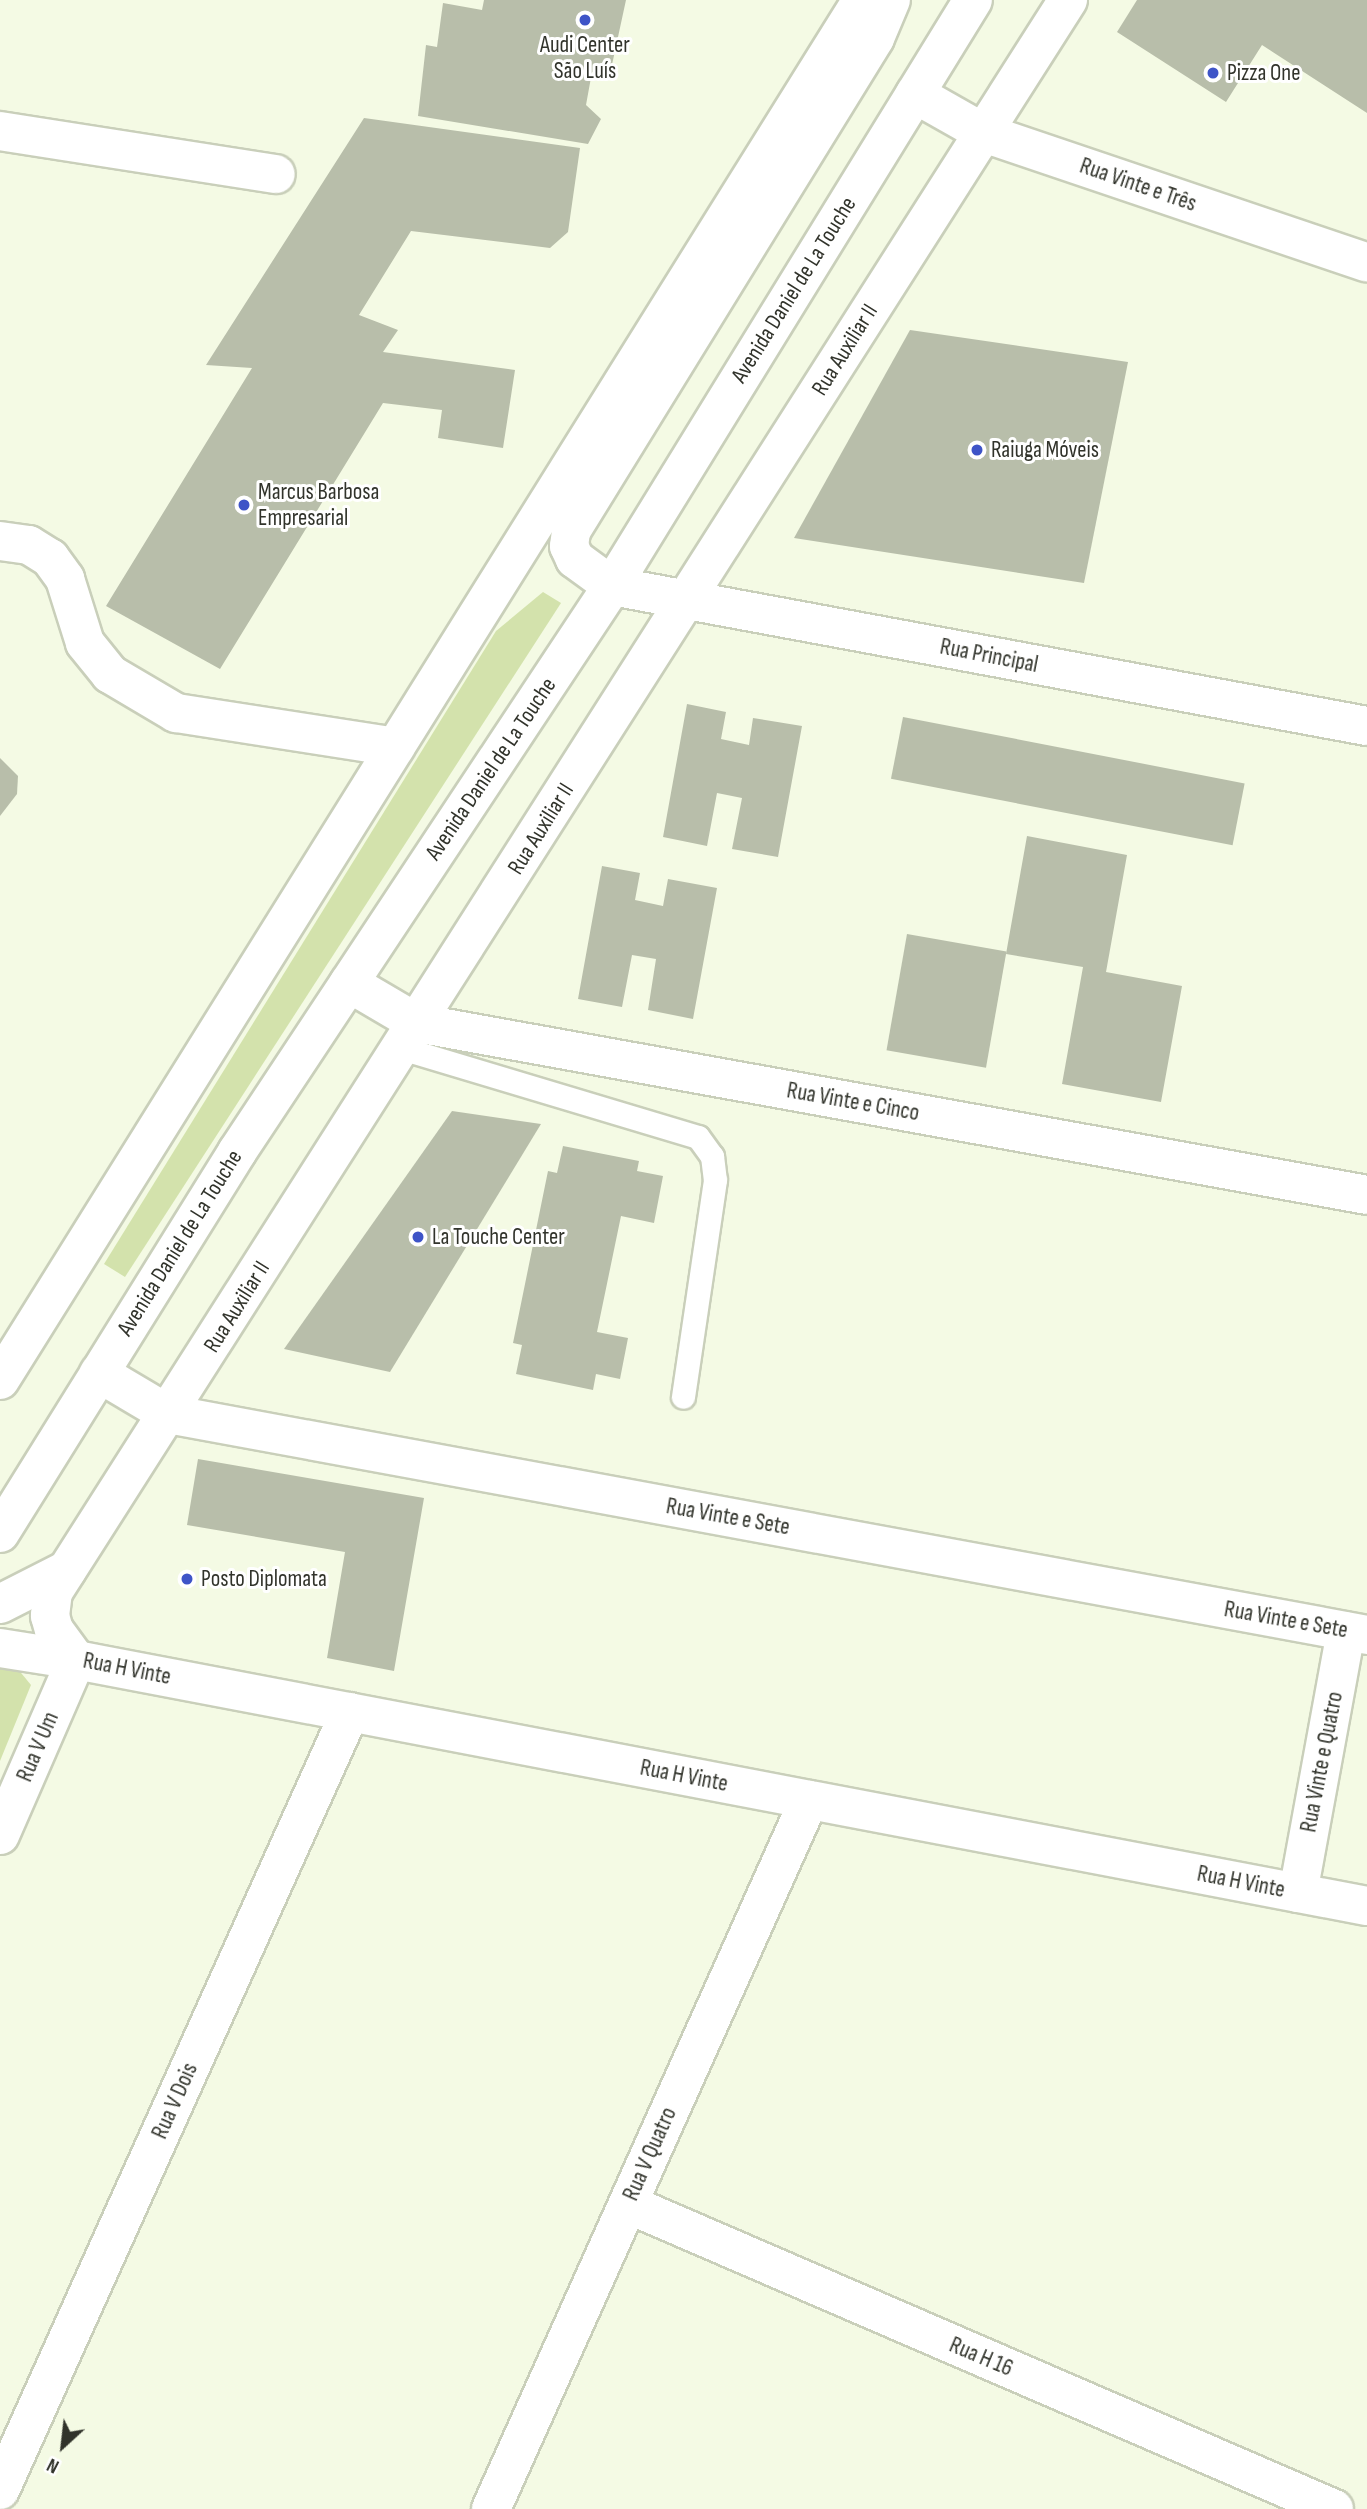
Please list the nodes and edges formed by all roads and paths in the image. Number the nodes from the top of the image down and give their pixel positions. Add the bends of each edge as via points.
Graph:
1 (862, 0) edge
2 (891, 0) edge
3 (973, 0) edge
4 (1068, 0) edge
5 (915, 94) junction
6 (0, 131) edge
7 (984, 133) junction
8 (276, 174) dead end
9 (1367, 263) edge
10 (0, 541) edge
11 (612, 586) junction
12 (687, 600) junction
13 (1367, 726) edge
14 (395, 747) junction
15 (349, 983) junction
16 (409, 1035) junction
17 (1367, 1195) edge
18 (99, 1373) junction
19 (0, 1380) edge
20 (683, 1397) dead end
21 (169, 1414) junction
22 (0, 1533) edge
23 (67, 1570) junction
24 (0, 1604) edge
25 (1357, 1633) edge
26 (0, 1648) edge
27 (76, 1660) junction
28 (350, 1712) junction
29 (809, 1800) junction
30 (0, 1835) edge
31 (1298, 1893) junction
32 (1367, 1906) edge
33 (628, 2204) junction
34 (0, 2490) edge
35 (491, 2509) edge
36 (1334, 2509) edge

1 - 14 street
2 - 11 street via 875,38 570,531 569,547 575,559
3 - 5 street, Avenida Daniel de La Touche
4 - 7 street, Rua Auxiliar II
5 - 7 street, Rua Vinte e Três
5 - 11 street, Avenida Daniel de La Touche
6 - 8 street
7 - 9 street, Rua Vinte e Três
7 - 12 street, Rua Auxiliar II
10 - 14 street via 29,545 50,558 65,579 85,643 110,674 176,713
11 - 12 street, Rua Principal
11 - 15 street, Avenida Daniel de La Touche
12 - 13 street, Rua Principal
12 - 16 street, Rua Auxiliar II
14 - 19 street
15 - 16 street, Rua Vinte e Cinco
15 - 18 street, Avenida Daniel de La Touche
16 - 17 street, Rua Vinte e Cinco
16 - 20 lane via 698,1137 712,1156 715,1180
16 - 21 street, Rua Auxiliar II
18 - 21 street, Rua Vinte e Sete
18 - 22 street, Avenida Daniel de La Touche
21 - 23 street, Rua Auxiliar II
21 - 25 street, Rua Vinte e Sete
23 - 24 street
23 - 27 street, Rua Auxiliar II via 53,1592 50,1616 60,1642
25 - 31 street, Rua Vinte e Quatro
26 - 27 street, Rua H Vinte
27 - 28 street, Rua H Vinte
27 - 30 street, Rua V Um
28 - 29 street, Rua H Vinte
28 - 34 street, Rua V Dois
29 - 31 street, Rua H Vinte
29 - 33 street, Rua V Quatro
31 - 32 street, Rua H Vinte
33 - 35 street, Rua V Quatro
33 - 36 street, Rua H 16

